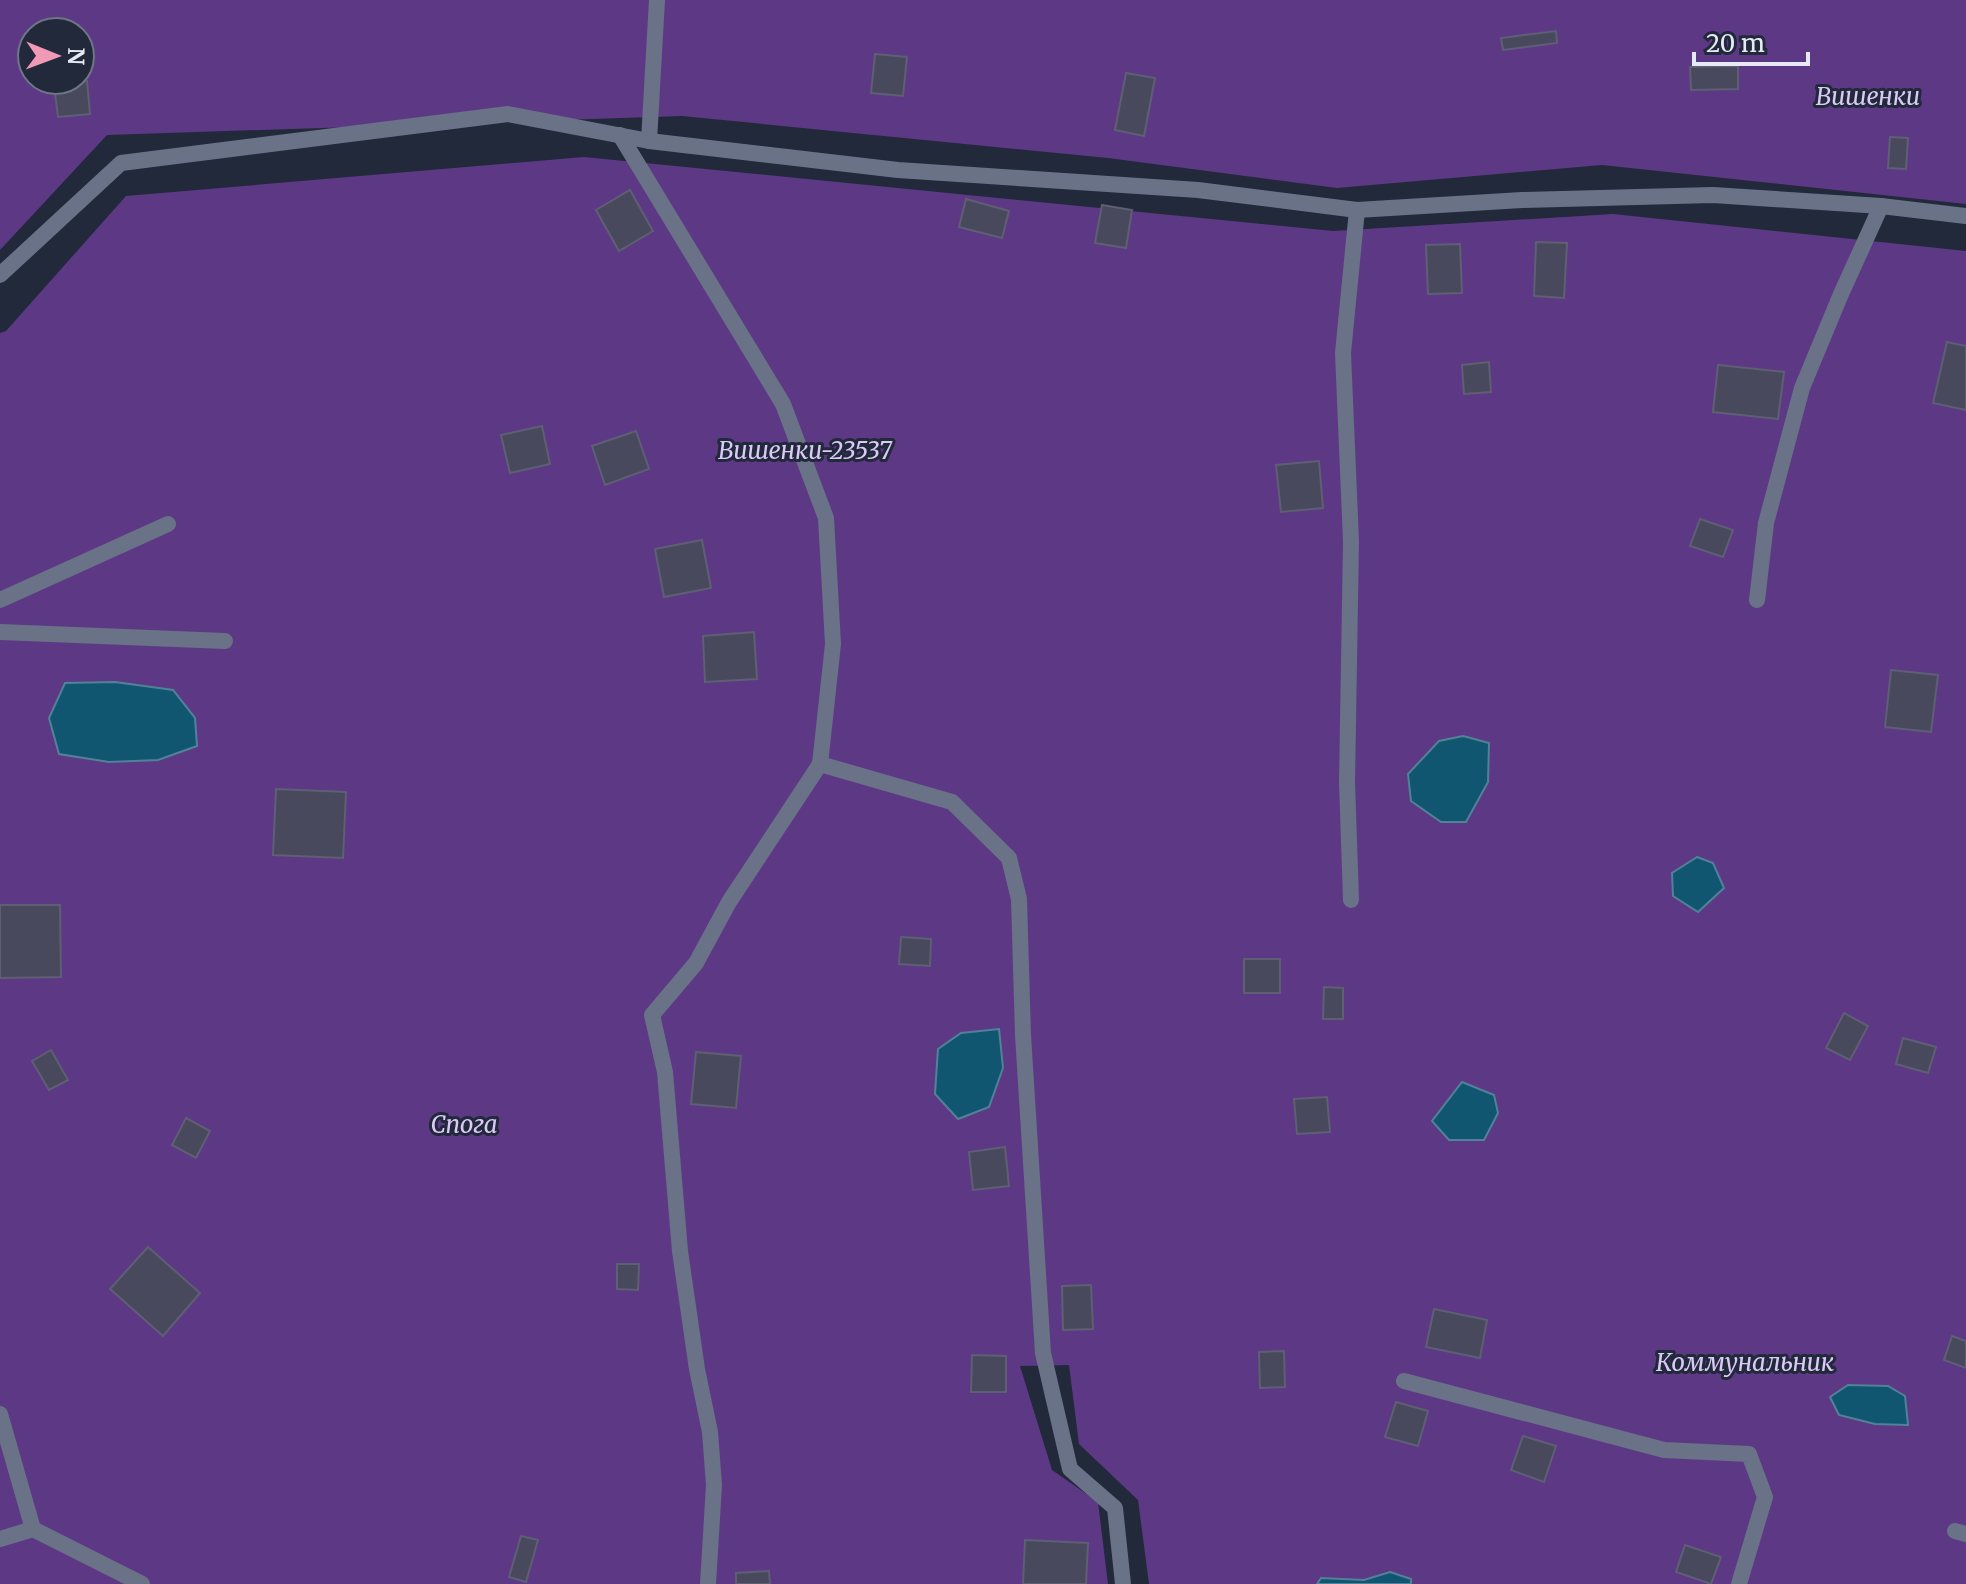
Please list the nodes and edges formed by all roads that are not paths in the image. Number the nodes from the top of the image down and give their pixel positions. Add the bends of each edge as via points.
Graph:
1 (657, 0) edge
2 (620, 135) junction
3 (649, 141) junction
4 (1881, 206) junction
5 (1357, 210) junction
6 (1966, 216) edge
7 (0, 275) edge
8 (168, 524) dead end
9 (0, 600) edge
10 (1757, 600) dead end
11 (0, 632) edge
12 (225, 641) dead end
13 (820, 764) junction
14 (1351, 900) dead end
15 (1404, 1381) dead end
16 (0, 1414) edge
17 (33, 1529) junction
18 (0, 1539) edge
19 (142, 1584) edge
20 (708, 1584) edge
21 (1123, 1584) edge
22 (1739, 1584) edge

1 - 3 lane
2 - 3 lane
2 - 7 lane via 508,114 121,163
2 - 13 lane via 783,404 826,518 833,644
3 - 5 lane via 898,170 1198,190
4 - 5 lane via 1713,195
4 - 6 lane
4 - 10 lane via 1802,388 1766,523
5 - 14 lane via 1343,353 1351,541
8 - 9 lane
11 - 12 lane
13 - 20 lane via 729,902 696,963 652,1015 665,1072 680,1251 710,1432 714,1485
13 - 21 lane via 952,802 1009,858 1019,899 1043,1353 1070,1469 1115,1508
15 - 22 lane via 1664,1450 1749,1454 1765,1497
16 - 17 lane
17 - 18 lane
17 - 19 lane

